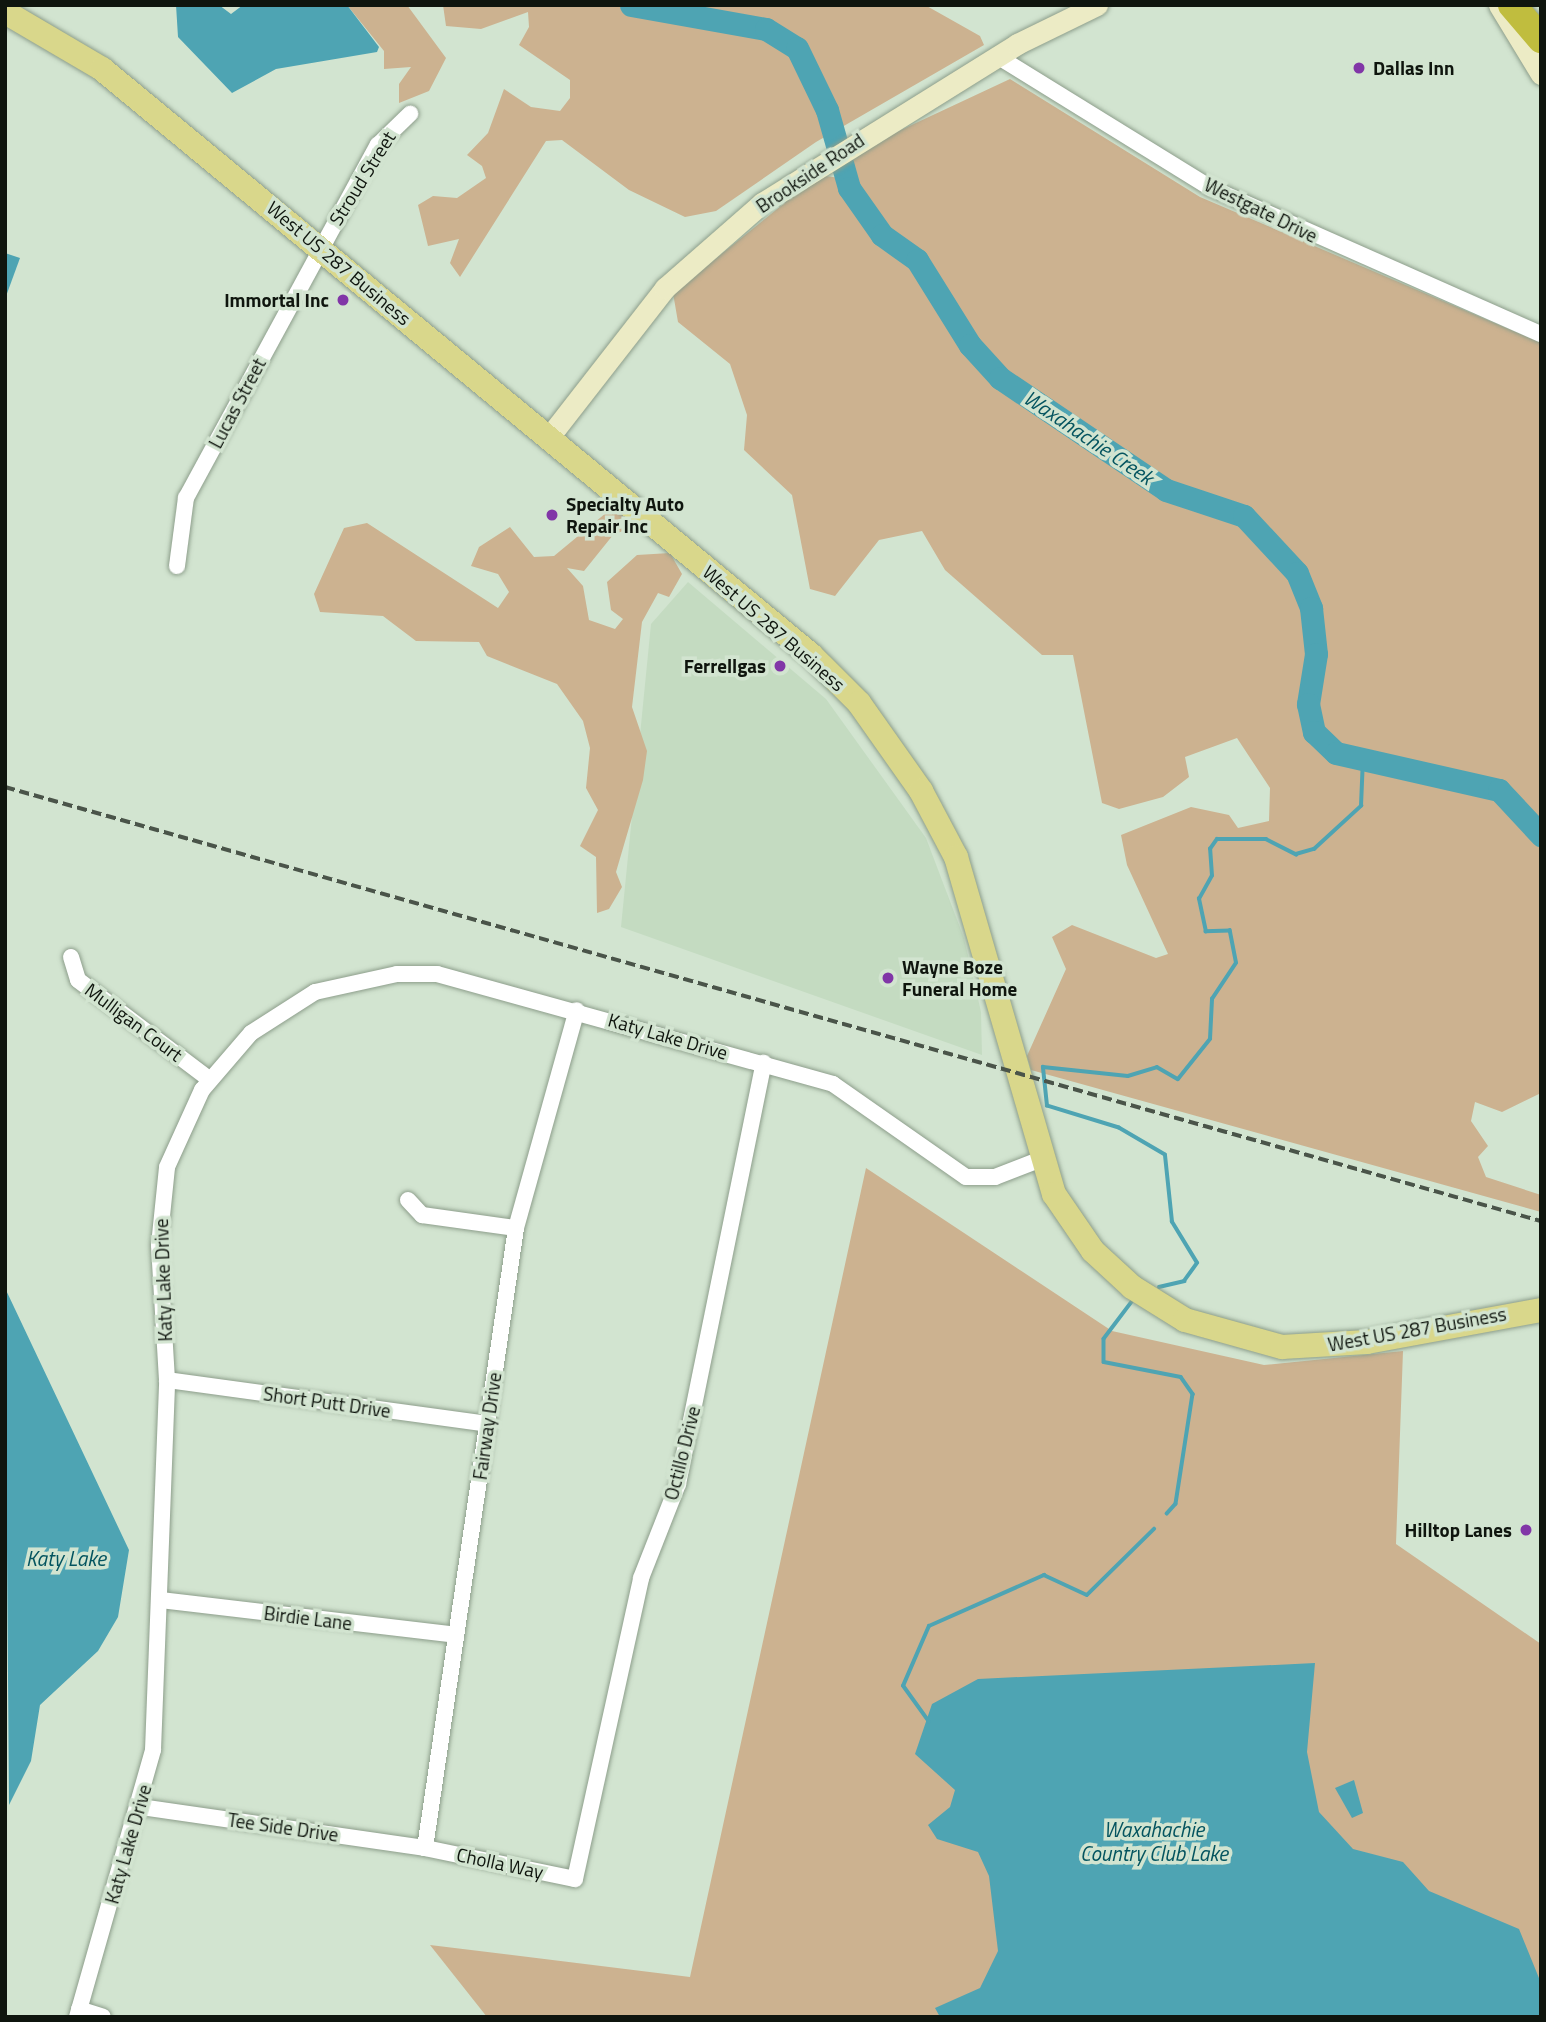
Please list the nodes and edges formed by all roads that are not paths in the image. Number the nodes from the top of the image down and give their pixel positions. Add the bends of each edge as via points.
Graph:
1 (1097, 5) edge
2 (1499, 5) edge
3 (1513, 5) edge
4 (5, 12) edge
5 (1063, 13) edge
6 (1541, 39) edge
7 (997, 56) junction
8 (1541, 74) edge
9 (410, 114) dead end
10 (320, 247) junction
11 (1541, 334) edge
12 (548, 437) junction
13 (177, 566) dead end
14 (71, 957) dead end
15 (577, 1010) junction
16 (764, 1063) junction
17 (209, 1079) junction
18 (1039, 1160) junction
19 (408, 1200) dead end
20 (516, 1228) junction
21 (1541, 1310) edge
22 (167, 1380) junction
23 (487, 1424) junction
24 (160, 1600) junction
25 (456, 1635) junction
26 (141, 1807) junction
27 (425, 1848) junction
28 (575, 1879) joint
29 (78, 2013) edge
30 (103, 2017) edge

1 - 5 main road, Brookside Road
2 - 8 main road
3 - 6 highway
4 - 10 main road, West US 287 Business via 102,69
5 - 7 main road, Brookside Road
7 - 11 street, Westgate Drive via 1211,188
7 - 12 main road, Brookside Road via 762,203 665,288
9 - 10 street, Stroud Street via 377,145
10 - 12 main road, West US 287 Business
10 - 13 street, Lucas Street via 186,498
12 - 18 main road, West US 287 Business via 811,655 898,754 956,857
14 - 17 street, Mulligan Court via 78,980
15 - 16 street, Katy Lake Drive
15 - 17 street, Katy Lake Drive via 437,974 352,981 282,1009 222,1060
15 - 20 street, Fairway Drive
16 - 18 street, Katy Lake Drive via 833,1084 966,1177 995,1177
16 - 28 street, Octillo Drive via 678,1484 641,1578
17 - 22 street, Katy Lake Drive via 181,1125 167,1167 159,1245
18 - 21 main road, West US 287 Business via 1065,1215 1109,1267 1167,1310 1235,1338 1336,1346
19 - 20 street via 422,1215
20 - 23 street, Fairway Drive
22 - 23 street, Short Putt Drive
22 - 24 street, Katy Lake Drive
23 - 25 street, Fairway Drive
24 - 25 street, Birdie Lane
24 - 26 street, Katy Lake Drive via 153,1750
25 - 27 street, Fairway Drive
26 - 27 street, Tee Side Drive
26 - 29 street, Katy Lake Drive
27 - 28 street, Cholla Way
29 - 30 street

